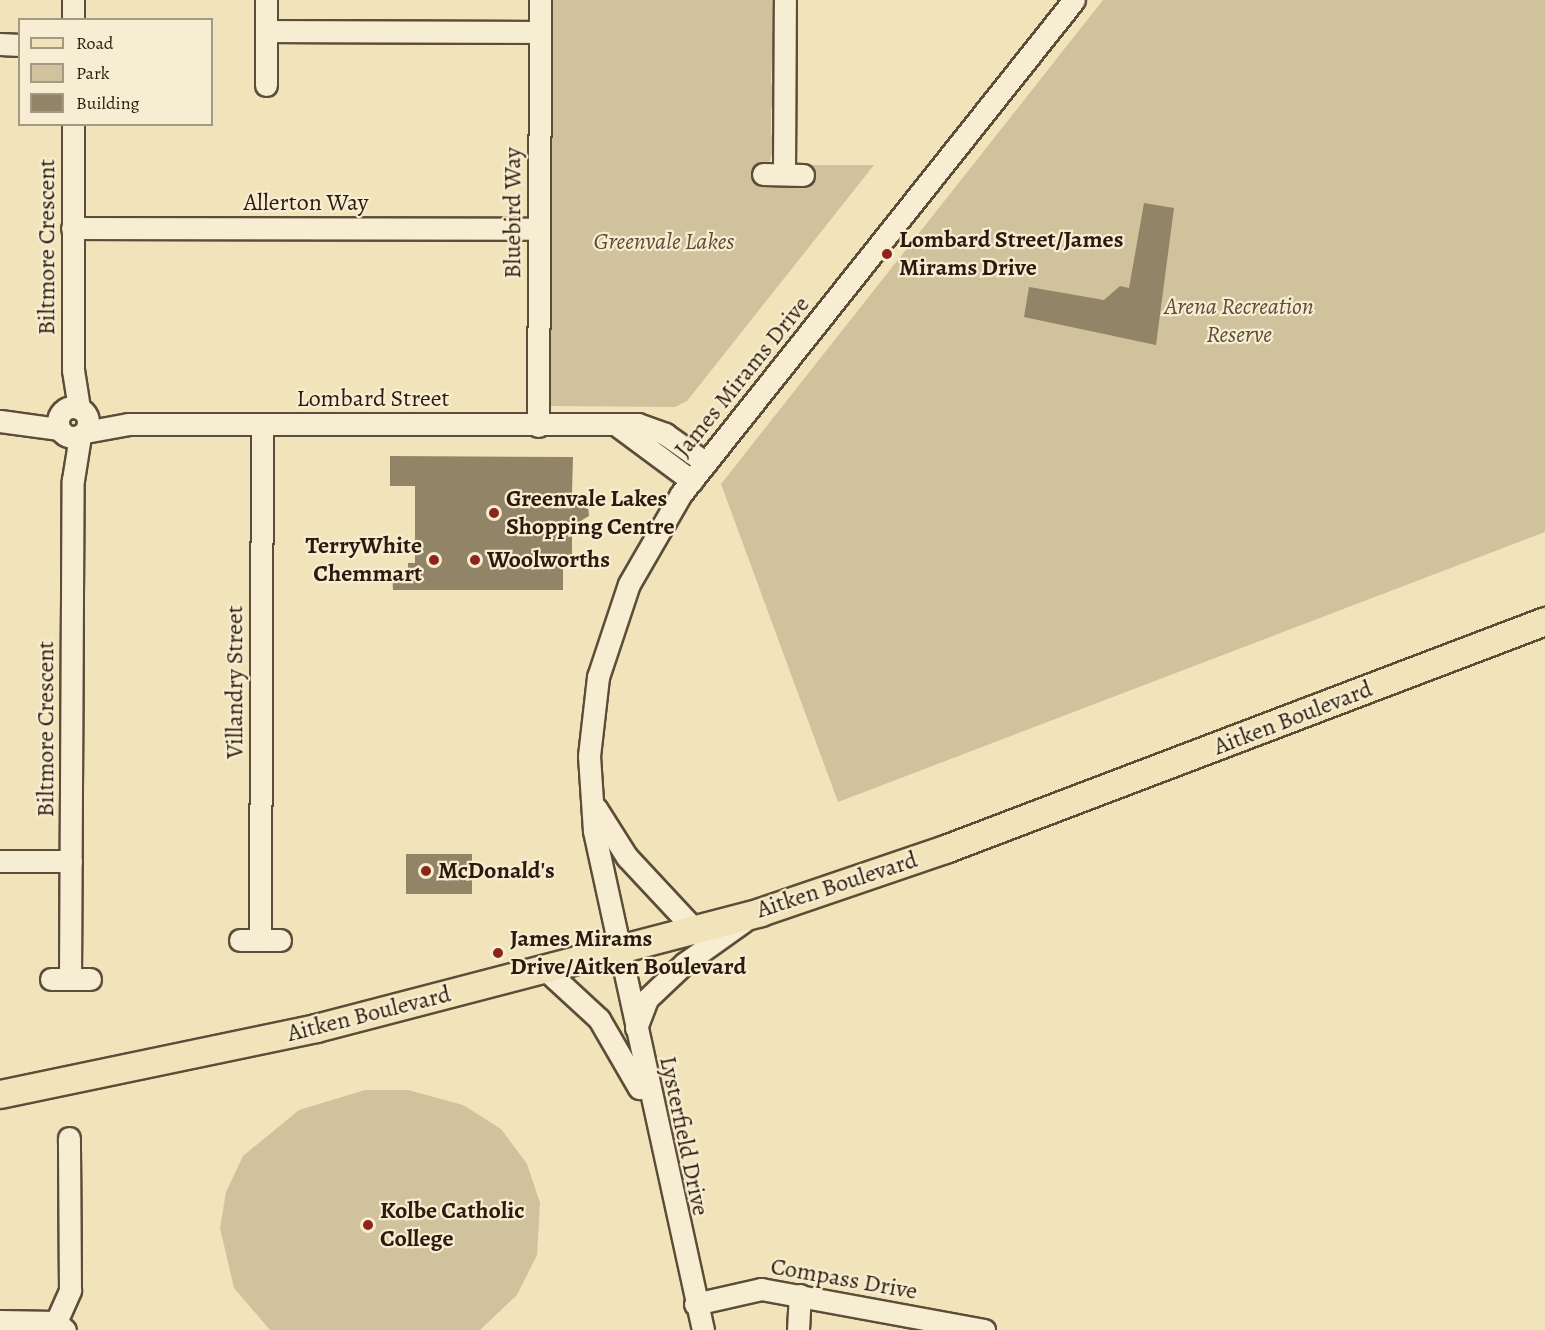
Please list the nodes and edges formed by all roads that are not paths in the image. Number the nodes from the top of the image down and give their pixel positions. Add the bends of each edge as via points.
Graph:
1 (73, 0) edge
2 (266, 0) edge
3 (540, 0) edge
4 (785, 0) edge
5 (1074, 0) edge
6 (73, 18) edge
7 (266, 32) junction
8 (540, 32) junction
9 (0, 44) edge
10 (18, 45) edge
11 (266, 85) dead end
12 (73, 126) edge
13 (783, 174) dead end
14 (72, 228) junction
15 (539, 229) junction
16 (9, 421) edge
17 (72, 422) junction
18 (262, 424) junction
19 (617, 425) junction
20 (538, 426) junction
21 (706, 463) junction
22 (692, 481) junction
23 (1545, 621) edge
24 (590, 790) junction
25 (0, 861) edge
26 (71, 861) junction
27 (760, 912) junction
28 (695, 930) junction
29 (260, 940) dead end
30 (617, 953) junction
31 (547, 971) junction
32 (71, 979) dead end
33 (636, 1037) junction
34 (0, 1094) edge
35 (657, 1137) junction
36 (69, 1138) dead end
37 (800, 1295) junction
38 (695, 1304) junction
39 (0, 1321) edge
40 (61, 1326) edge
41 (703, 1330) edge
42 (798, 1330) edge
43 (984, 1330) edge

1 - 6 street
2 - 7 street
3 - 8 street, Bluebird Way
4 - 13 street
5 - 21 street, James Mirams Drive
7 - 8 street
7 - 11 street
8 - 15 street, Bluebird Way
9 - 10 street
12 - 14 street, Biltmore Crescent
14 - 15 street, Allerton Way
14 - 17 street, Biltmore Crescent
15 - 20 street, Bluebird Way
16 - 17 street, Lombard Street
17 - 18 street, Lombard Street
17 - 26 street, Biltmore Crescent
18 - 20 street, Lombard Street
18 - 29 street, Villandry Street
19 - 20 street, Lombard Street
19 - 21 street, Lombard Street via 652,427
19 - 22 street
21 - 22 street, James Mirams Drive
22 - 24 street, James Mirams Drive via 648,547 614,622 592,717
23 - 27 main road, Aitken Boulevard via 935,853
24 - 28 street via 613,838
24 - 30 street, James Mirams Drive
25 - 26 street
26 - 32 street, Biltmore Crescent
27 - 28 main road, Aitken Boulevard
27 - 33 street via 685,963 646,999 636,1016
28 - 30 main road, Aitken Boulevard
30 - 31 main road, Aitken Boulevard
30 - 33 street, Lysterfield Drive
31 - 34 main road, Aitken Boulevard via 316,1028
31 - 35 street via 599,1019 629,1066
33 - 35 street, Lysterfield Drive
35 - 38 street, Lysterfield Drive
36 - 40 street via 70,1290
37 - 38 street, Compass Drive via 761,1289
37 - 42 street
37 - 43 street, Compass Drive
38 - 41 street, Lysterfield Drive
39 - 40 street

